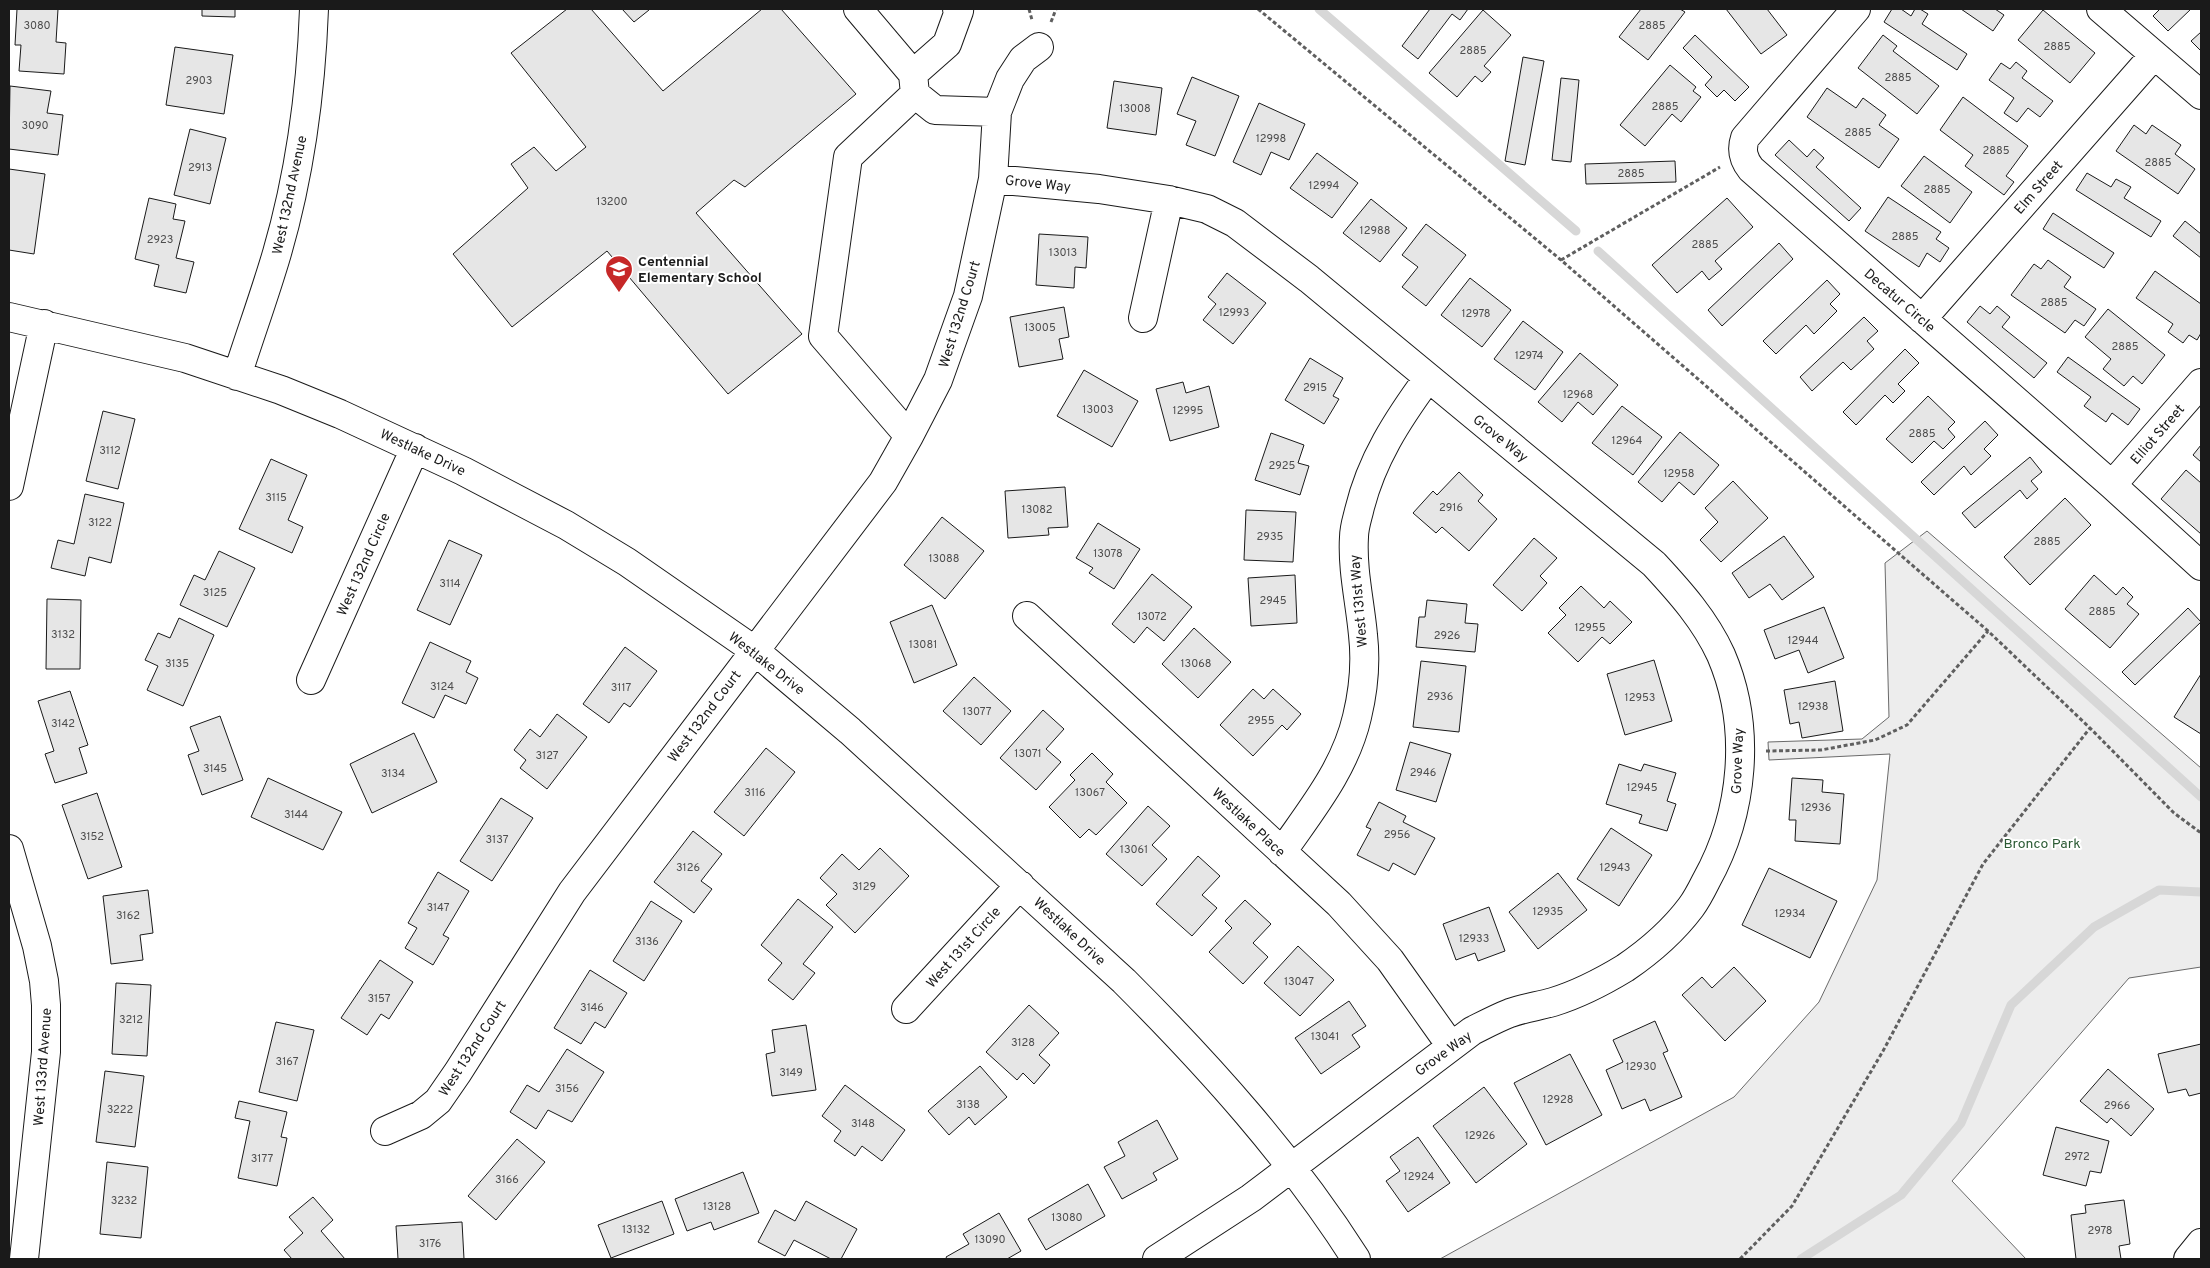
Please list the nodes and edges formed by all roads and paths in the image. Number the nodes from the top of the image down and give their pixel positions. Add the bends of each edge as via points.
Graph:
1 (314, 9) edge
2 (858, 9) edge
3 (958, 9) edge
4 (1258, 9) edge
5 (1856, 9) edge
6 (2101, 9) edge
7 (1039, 47) dead end
8 (2154, 54) junction
9 (914, 84) junction
10 (2201, 96) edge
11 (997, 112) junction
12 (1742, 153) junction
13 (993, 178) junction
14 (1168, 200) junction
15 (1561, 260) junction
16 (9, 316) edge
17 (1144, 318) dead end
18 (1922, 319) junction
19 (44, 324) junction
20 (237, 376) junction
21 (1428, 378) junction
22 (2201, 383) edge
23 (909, 436) junction
24 (415, 448) junction
25 (2112, 485) junction
26 (9, 486) edge
27 (2201, 566) edge
28 (1027, 616) dead end
29 (1988, 631) junction
30 (754, 650) junction
31 (311, 680) dead end
32 (2090, 728) junction
33 (1739, 751) junction
34 (2201, 833) edge
35 (9, 849) edge
36 (1282, 852) junction
37 (1020, 885) junction
38 (906, 1009) dead end
39 (1451, 1046) junction
40 (385, 1131) dead end
41 (1292, 1166) junction
42 (2201, 1244) edge
43 (24, 1259) edge
44 (1156, 1259) edge
45 (1356, 1259) edge
46 (1740, 1259) edge
47 (2188, 1259) edge

1 - 20 street, West 132nd Avenue via 311,67 297,167 277,252
2 - 9 street
3 - 9 street via 947,44
4 - 15 path
5 - 12 street via 1751,130 1745,138
6 - 8 street
7 - 11 street, Grove Way via 1023,59 1010,79
8 - 10 street
8 - 18 street, Elm Street
9 - 11 street via 936,110
9 - 23 street via 848,157 823,336
11 - 13 street, Grove Way
12 - 15 path
12 - 18 street, Decatur Circle via 1751,169
13 - 14 street, Grove Way
13 - 23 street, West 132nd Court via 976,265 955,337 938,380
14 - 17 street
14 - 21 street, Grove Way via 1207,209 1235,223 1309,279
15 - 29 path
16 - 19 street, Westlake Drive
18 - 25 street, Decatur Circle
19 - 20 street, Westlake Drive via 185,358
19 - 26 street
20 - 24 street, Westlake Drive via 282,390
21 - 33 street, Grove Way via 1654,564 1693,607 1720,654 1732,690 1737,711
21 - 36 street, West 131st Way via 1376,459 1362,496 1354,536 1354,568 1364,637 1362,691 1347,749 1332,780
22 - 25 street, Elliot Street
23 - 30 street, West 132nd Court via 883,482
24 - 30 street, Westlake Drive via 566,525 627,562
24 - 31 street, West 132nd Circle
25 - 27 street, Decatur Circle
28 - 36 street, Westlake Place
29 - 32 path
29 - 33 path via 1907,725 1891,733 1875,740 1821,750
30 - 37 street, Westlake Drive via 850,731
30 - 40 street, West 132nd Court via 572,892 438,1100 422,1115
32 - 34 path via 2174,814
32 - 46 path via 1983,864 1883,1051 1792,1206
33 - 39 street, Grove Way via 1738,787 1732,819 1719,857 1692,906 1661,941 1593,987 1510,1013 1472,1030
35 - 43 street, West 133rd Avenue via 37,946 46,1005 46,1052
36 - 39 street, Westlake Place via 1339,904 1390,960
37 - 38 street, West 131st Circle
37 - 41 street, Westlake Drive via 1161,1018
39 - 41 street, Grove Way
41 - 44 street, Grove Way via 1251,1198
41 - 45 street, Westlake Drive
42 - 47 street

